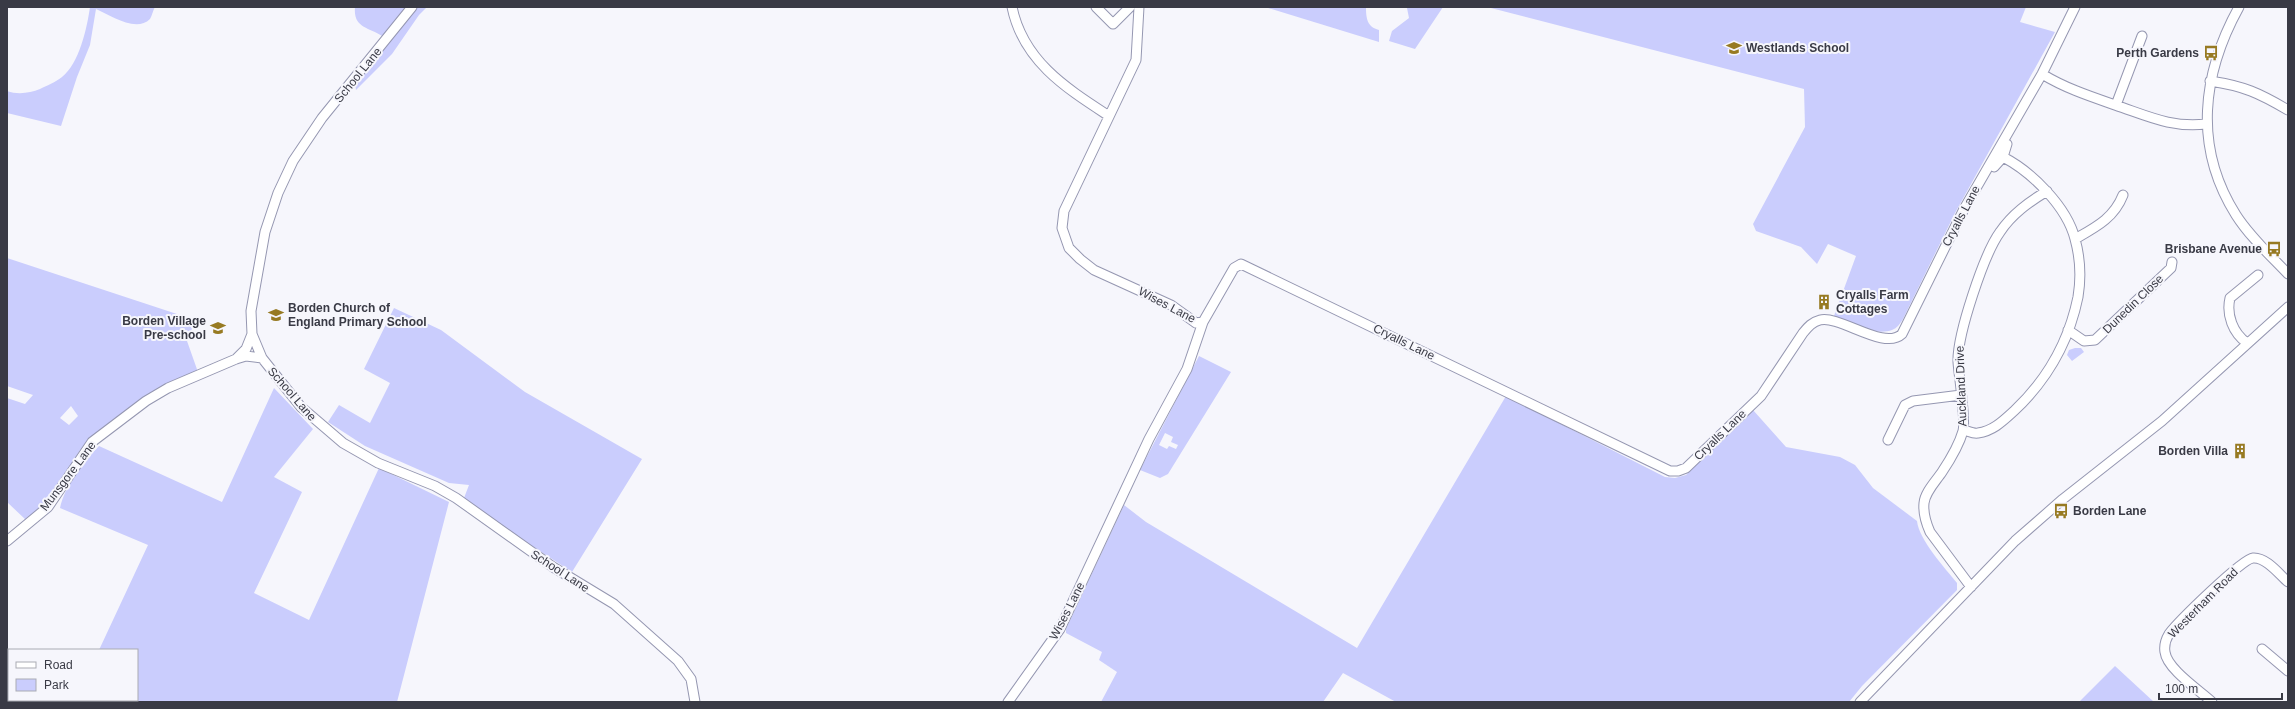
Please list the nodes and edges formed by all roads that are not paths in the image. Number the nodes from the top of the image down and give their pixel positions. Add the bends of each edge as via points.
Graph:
1 (412, 7) edge
2 (1012, 7) edge
3 (1096, 7) edge
4 (1130, 7) edge
5 (1139, 7) edge
6 (2076, 7) edge
7 (2239, 7) edge
8 (2142, 36) dead end
9 (2042, 74) junction
10 (2210, 81) junction
11 (2116, 106) junction
12 (2288, 110) edge
13 (1110, 116) junction
14 (2206, 124) junction
15 (2007, 144) dead end
16 (2003, 157) junction
17 (1994, 167) dead end
18 (2047, 191) junction
19 (2122, 195) dead end
20 (2075, 239) junction
21 (2172, 262) dead end
22 (2288, 274) edge
23 (2258, 275) dead end
24 (2288, 306) edge
25 (1203, 322) junction
26 (2068, 330) junction
27 (252, 334) junction
28 (2247, 343) junction
29 (262, 358) junction
30 (236, 359) junction
31 (1961, 395) junction
32 (1964, 430) junction
33 (1888, 440) dead end
34 (7, 541) edge
35 (2288, 582) edge
36 (1971, 587) junction
37 (2262, 649) dead end
38 (2288, 671) edge
39 (695, 702) edge
40 (1008, 702) edge
41 (1860, 702) edge
42 (2212, 702) edge

1 - 27 street, School Lane via 322,118 293,161 278,193 266,232 251,311
2 - 13 street via 1019,34 1039,64 1077,96
3 - 4 street via 1113,24
5 - 13 street, Wises Lane via 1136,60
6 - 9 street, Cryalls Lane
7 - 10 street via 2216,56
8 - 11 street
9 - 11 street via 2064,87
9 - 25 street, Cryalls Lane via 1964,209 1902,334 1896,338 1885,338 1829,320 1812,323 1761,396 1686,468 1678,472 1670,471 1241,264 1234,268
10 - 12 street via 2254,91
10 - 14 street
11 - 14 street via 2164,123
13 - 25 street, Wises Lane via 1064,211 1062,228 1069,248 1094,270 1152,295 1196,322
14 - 22 street via 2211,155 2226,198 2248,232
15 - 16 street
16 - 17 street
16 - 18 street via 2024,170
18 - 20 street via 2068,223
18 - 31 street, Auckland Drive via 2026,204 2009,221 1999,233 1992,248 1960,338 1958,361
19 - 20 street via 2111,216
20 - 26 street via 2080,285
21 - 26 street, Dunedin Close via 2171,268 2095,340 2084,340
23 - 28 street via 2230,298 2229,302 2229,317 2241,338
24 - 28 street
25 - 40 street, Wises Lane via 1187,369 1149,439 1060,629
26 - 32 street via 2043,378 2017,408 1998,426 1978,434
27 - 29 street, School Lane
27 - 30 street, Munsgore Lane via 246,349
28 - 36 street via 2162,421 2015,541
29 - 30 street, Munsgore Lane via 246,356
29 - 39 street, School Lane via 301,407 343,443 378,463 435,486 456,498 547,563 614,604 678,661 692,679
30 - 34 street, Munsgore Lane via 168,388 146,401 97,438 62,483 48,506
31 - 32 street, Auckland Drive
31 - 33 street via 1913,401 1905,405
32 - 36 street, Auckland Drive via 1943,472 1926,495 1924,502 1926,523 1930,532
35 - 42 street, Westerham Road via 2263,561 2249,559 2235,569 2168,635 2165,652 2170,665
36 - 41 street
37 - 38 street

